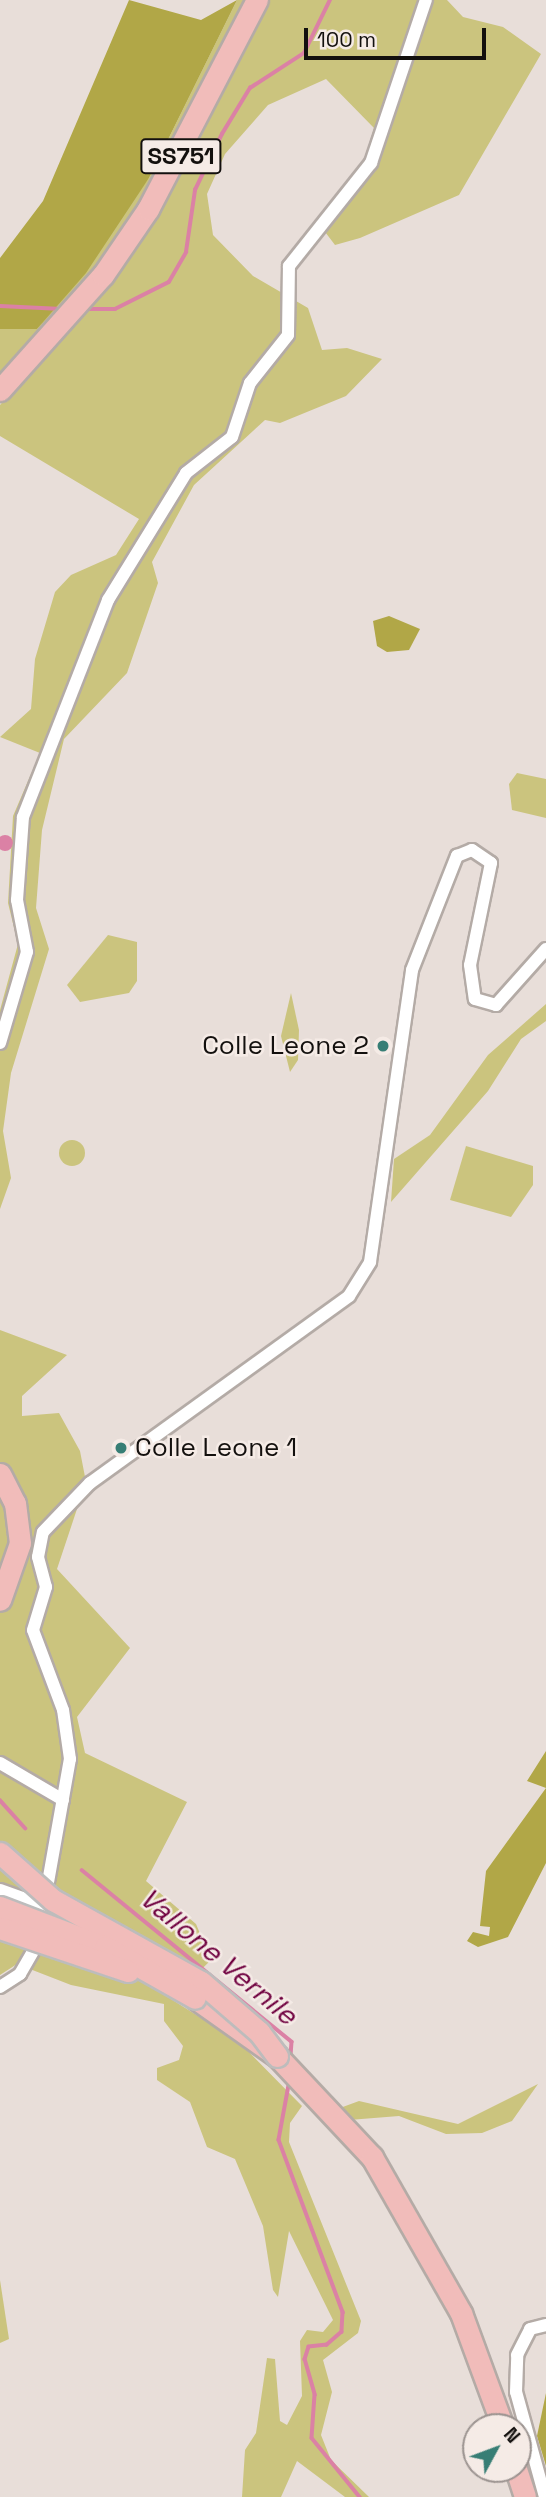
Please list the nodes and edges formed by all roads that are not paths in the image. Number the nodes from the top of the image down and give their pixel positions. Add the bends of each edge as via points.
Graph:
1 (257, 0) edge
2 (426, 0) edge
3 (0, 390) edge
4 (546, 949) edge
5 (0, 1043) edge
6 (0, 1474) edge
7 (0, 1600) edge
8 (0, 1763) edge
9 (63, 1800) junction
10 (0, 1853) edge
11 (0, 1890) edge
12 (45, 1906) junction
13 (0, 1907) edge
14 (0, 1928) edge
15 (0, 1987) edge
16 (195, 1998) junction
17 (277, 2056) junction
18 (546, 2325) edge
19 (498, 2413) edge
20 (545, 2497) edge

1 - 3 main road, SS751 via 178,161 83,298
2 - 5 street via 370,163 289,266 288,335 250,383 232,437 186,473 108,600 23,817 17,900 27,952
4 - 9 street via 496,1005 475,999 470,965 491,863 472,850 457,856 412,970 370,1262 349,1296 90,1483 43,1532 38,1557 46,1587 33,1630 68,1733
6 - 7 main road via 15,1503 20,1543
8 - 9 street
9 - 12 street
10 - 17 main road, bridge via 53,1900 201,1982 260,2032
11 - 12 street
12 - 15 street via 29,1962
13 - 16 main road, bridge via 105,1947
14 - 16 main road, bridge
16 - 17 main road, bridge
17 - 19 main road via 337,2116 402,2203 461,2313
18 - 20 street via 530,2329 517,2355 516,2392

